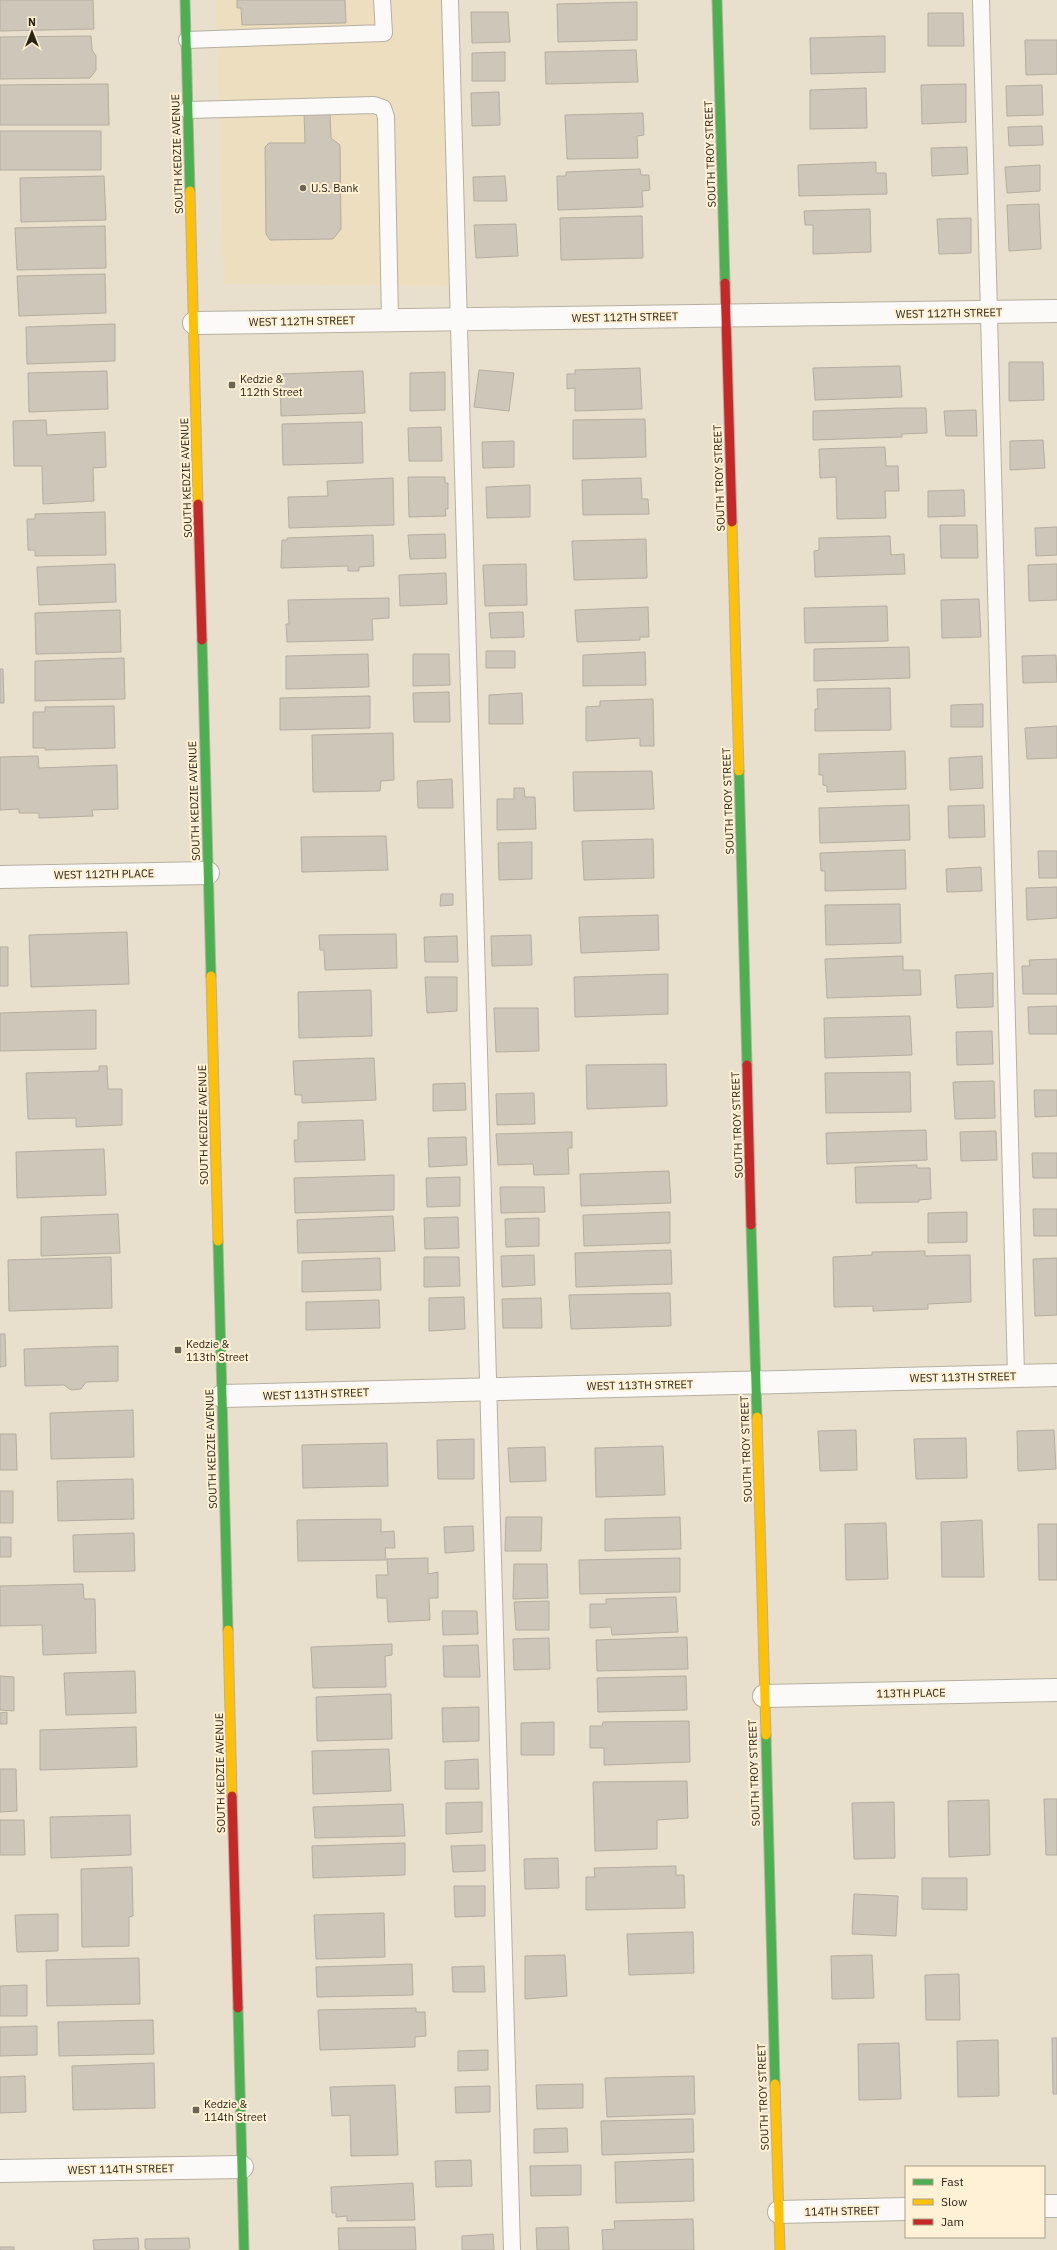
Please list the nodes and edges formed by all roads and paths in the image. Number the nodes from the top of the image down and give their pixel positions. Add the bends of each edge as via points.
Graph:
1 (185, 0) edge
2 (382, 0) edge
3 (450, 0) edge
4 (717, 0) edge
5 (981, 0) edge
6 (186, 40) junction
7 (188, 110) junction
8 (1057, 311) edge
9 (989, 312) junction
10 (726, 316) junction
11 (460, 319) junction
12 (390, 320) junction
13 (194, 323) junction
14 (208, 873) junction
15 (0, 877) edge
16 (1057, 1375) edge
17 (1016, 1376) junction
18 (756, 1382) junction
19 (487, 1389) junction
20 (222, 1396) junction
21 (1057, 1690) edge
22 (764, 1696) junction
23 (242, 2168) junction
24 (0, 2171) edge
25 (1045, 2206) edge
26 (1057, 2206) edge
27 (905, 2209) edge
28 (779, 2212) junction
29 (244, 2250) edge
30 (512, 2250) edge
31 (780, 2250) edge

1 - 6 main road, SOUTH KEDZIE AVENUE
2 - 6 lane via 384,33
3 - 11 lane
4 - 10 main road, SOUTH TROY STREET
5 - 9 lane
6 - 7 main road, SOUTH KEDZIE AVENUE
7 - 12 lane via 374,105 383,108 386,116
7 - 13 main road, SOUTH KEDZIE AVENUE
8 - 9 street, WEST 112TH STREET
9 - 10 street, WEST 112TH STREET
9 - 17 lane
10 - 11 street, WEST 112TH STREET
10 - 18 main road, SOUTH TROY STREET
11 - 12 street, WEST 112TH STREET
11 - 19 lane
12 - 13 street, WEST 112TH STREET
13 - 14 main road, SOUTH KEDZIE AVENUE
14 - 15 street, WEST 112TH PLACE
14 - 20 main road, SOUTH KEDZIE AVENUE
16 - 17 street, WEST 113TH STREET
17 - 18 street, WEST 113TH STREET
18 - 19 street, WEST 113TH STREET
18 - 22 main road, SOUTH TROY STREET
19 - 20 street, WEST 113TH STREET
19 - 30 lane
20 - 23 main road, SOUTH KEDZIE AVENUE
21 - 22 street, 113TH PLACE
22 - 28 main road, SOUTH TROY STREET
23 - 24 street, WEST 114TH STREET
23 - 29 main road, SOUTH KEDZIE AVENUE
25 - 26 street
27 - 28 street, 114TH STREET
28 - 31 main road, SOUTH TROY STREET

